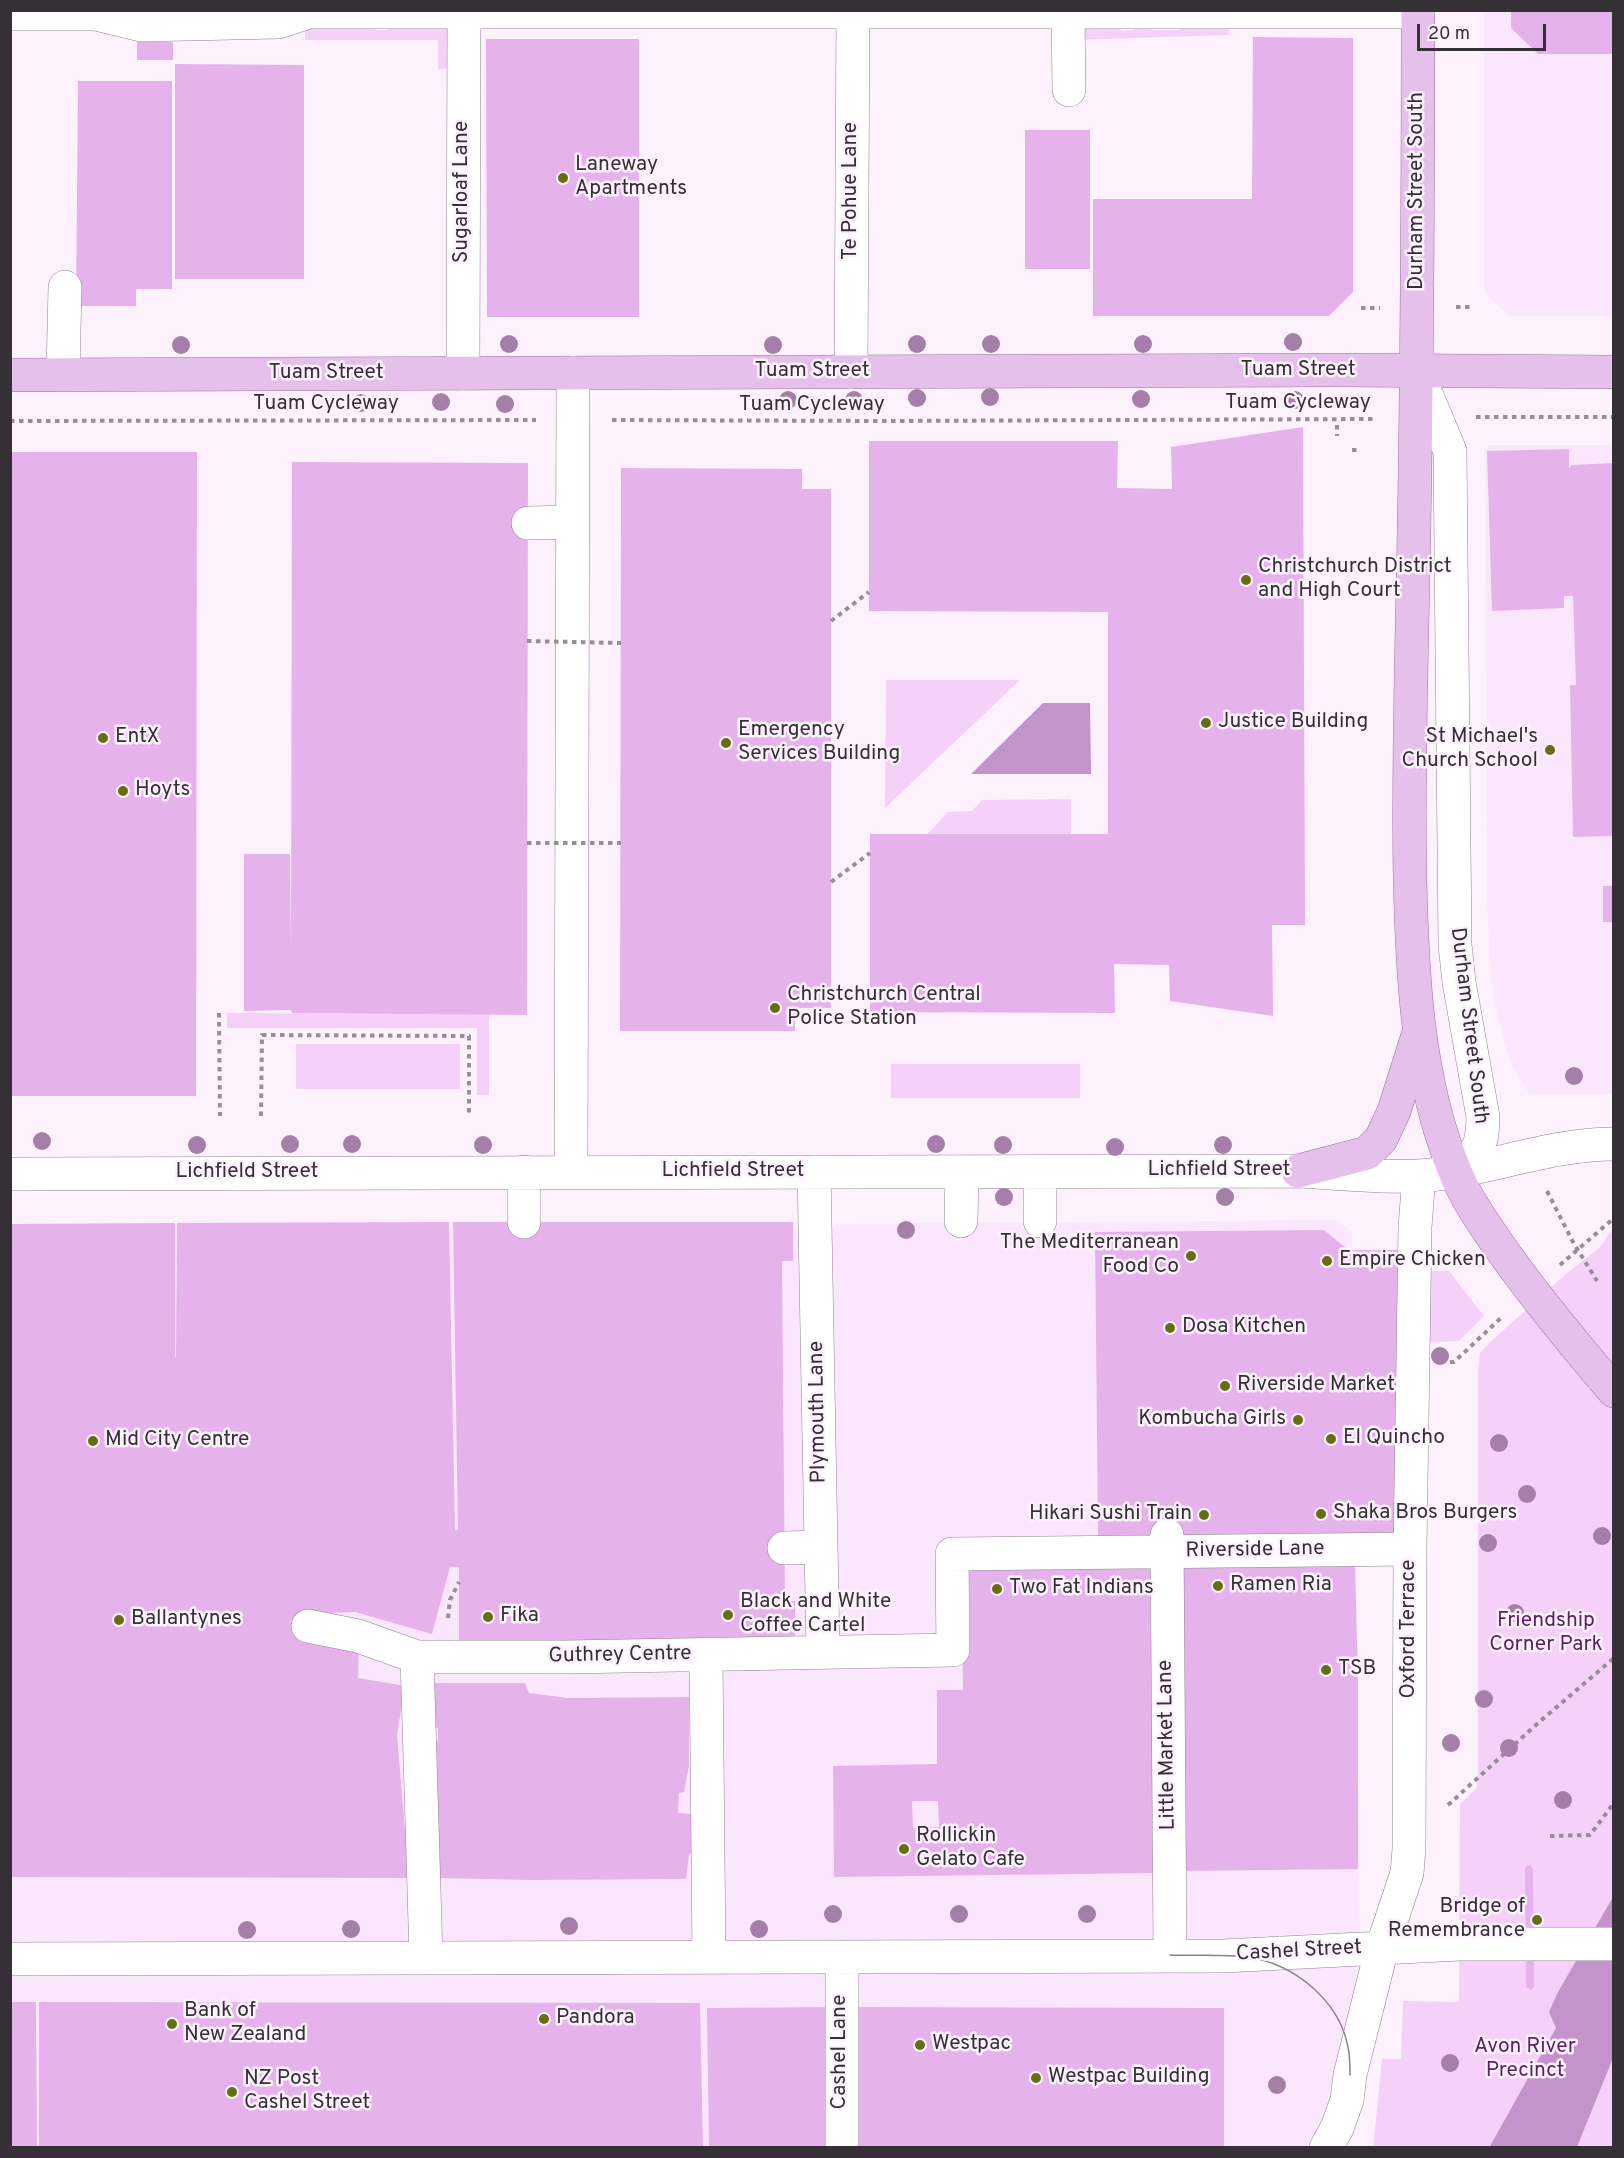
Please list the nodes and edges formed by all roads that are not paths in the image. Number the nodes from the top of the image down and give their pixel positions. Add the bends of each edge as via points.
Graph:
1 (464, 11) edge
2 (853, 11) edge
3 (1418, 11) edge
4 (65, 12) edge
5 (1068, 12) junction
6 (10, 14) edge
7 (1069, 90) dead end
8 (65, 287) dead end
9 (850, 372) junction
10 (1418, 372) junction
11 (1614, 372) edge
12 (463, 373) junction
13 (573, 373) junction
14 (63, 374) junction
15 (10, 375) edge
16 (1427, 418) junction
17 (572, 522) junction
18 (528, 523) dead end
19 (1420, 1028) junction
20 (1614, 1144) edge
21 (1298, 1171) junction
22 (1454, 1171) junction
23 (524, 1172) junction
24 (572, 1172) junction
25 (814, 1172) junction
26 (962, 1172) junction
27 (1040, 1172) junction
28 (10, 1174) edge
29 (1419, 1176) junction
30 (961, 1221) dead end
31 (1040, 1221) dead end
32 (524, 1222) dead end
33 (1614, 1391) edge
34 (1166, 1544) junction
35 (821, 1547) junction
36 (784, 1548) dead end
37 (1410, 1550) junction
38 (308, 1626) dead end
39 (824, 1652) junction
40 (706, 1655) junction
41 (417, 1657) junction
42 (1614, 1944) edge
43 (1382, 1948) junction
44 (1170, 1955) junction
45 (426, 1957) junction
46 (710, 1957) junction
47 (842, 1957) junction
48 (10, 1959) edge
49 (842, 2148) edge
50 (1326, 2148) edge

1 - 2 street
1 - 4 street via 309,12 278,22 141,25 96,14
1 - 12 street, Sugarloaf Lane
2 - 5 street
2 - 9 street, Te Pohue Lane
3 - 5 street
3 - 10 main road, Durham Street South
4 - 6 street
5 - 7 street
8 - 14 street
9 - 10 main road, Tuam Street
9 - 13 main road, Tuam Street
10 - 11 main road, Tuam Street
10 - 16 main road, Durham Street South
12 - 13 main road, Tuam Street
12 - 14 main road, Tuam Street
13 - 17 street
14 - 15 main road, Tuam Street
16 - 19 main road, Durham Street South via 1409,801 1412,955
16 - 22 street, Durham Street South via 1450,451 1455,945 1483,1117 1477,1152
17 - 18 street
17 - 24 street
19 - 21 main road via 1394,1112 1380,1139 1367,1153
19 - 22 main road, Durham Street South via 1435,1107
20 - 22 street via 1545,1152
21 - 27 street, Lichfield Street
21 - 29 street, Lichfield Street
22 - 29 street, Lichfield Street
22 - 33 main road, Durham Street South via 1505,1255
23 - 24 street, Lichfield Street
23 - 28 street, Lichfield Street
23 - 32 street
24 - 25 street, Lichfield Street
25 - 26 street, Lichfield Street
25 - 35 street, Plymouth Lane
26 - 27 street, Lichfield Street
26 - 30 street
27 - 31 street
29 - 37 street, Oxford Terrace
34 - 37 street, Riverside Lane
34 - 39 street, Riverside Lane via 1100,1553 952,1554 953,1650
34 - 44 street, Little Market Lane
35 - 36 street
35 - 39 street, Plymouth Lane
37 - 43 street, Oxford Terrace via 1407,1873
38 - 41 street, Guthrey Centre via 358,1636
39 - 40 street, Guthrey Centre
40 - 41 street, Guthrey Centre
40 - 46 street
41 - 45 street
42 - 43 street, Cashel Street
43 - 44 street, Cashel Street
43 - 50 street, Oxford Terrace via 1347,2100
44 - 47 street, Cashel Street
45 - 46 street, Cashel Street
45 - 48 street, Cashel Street
46 - 47 street, Cashel Street
47 - 49 street, Cashel Lane

